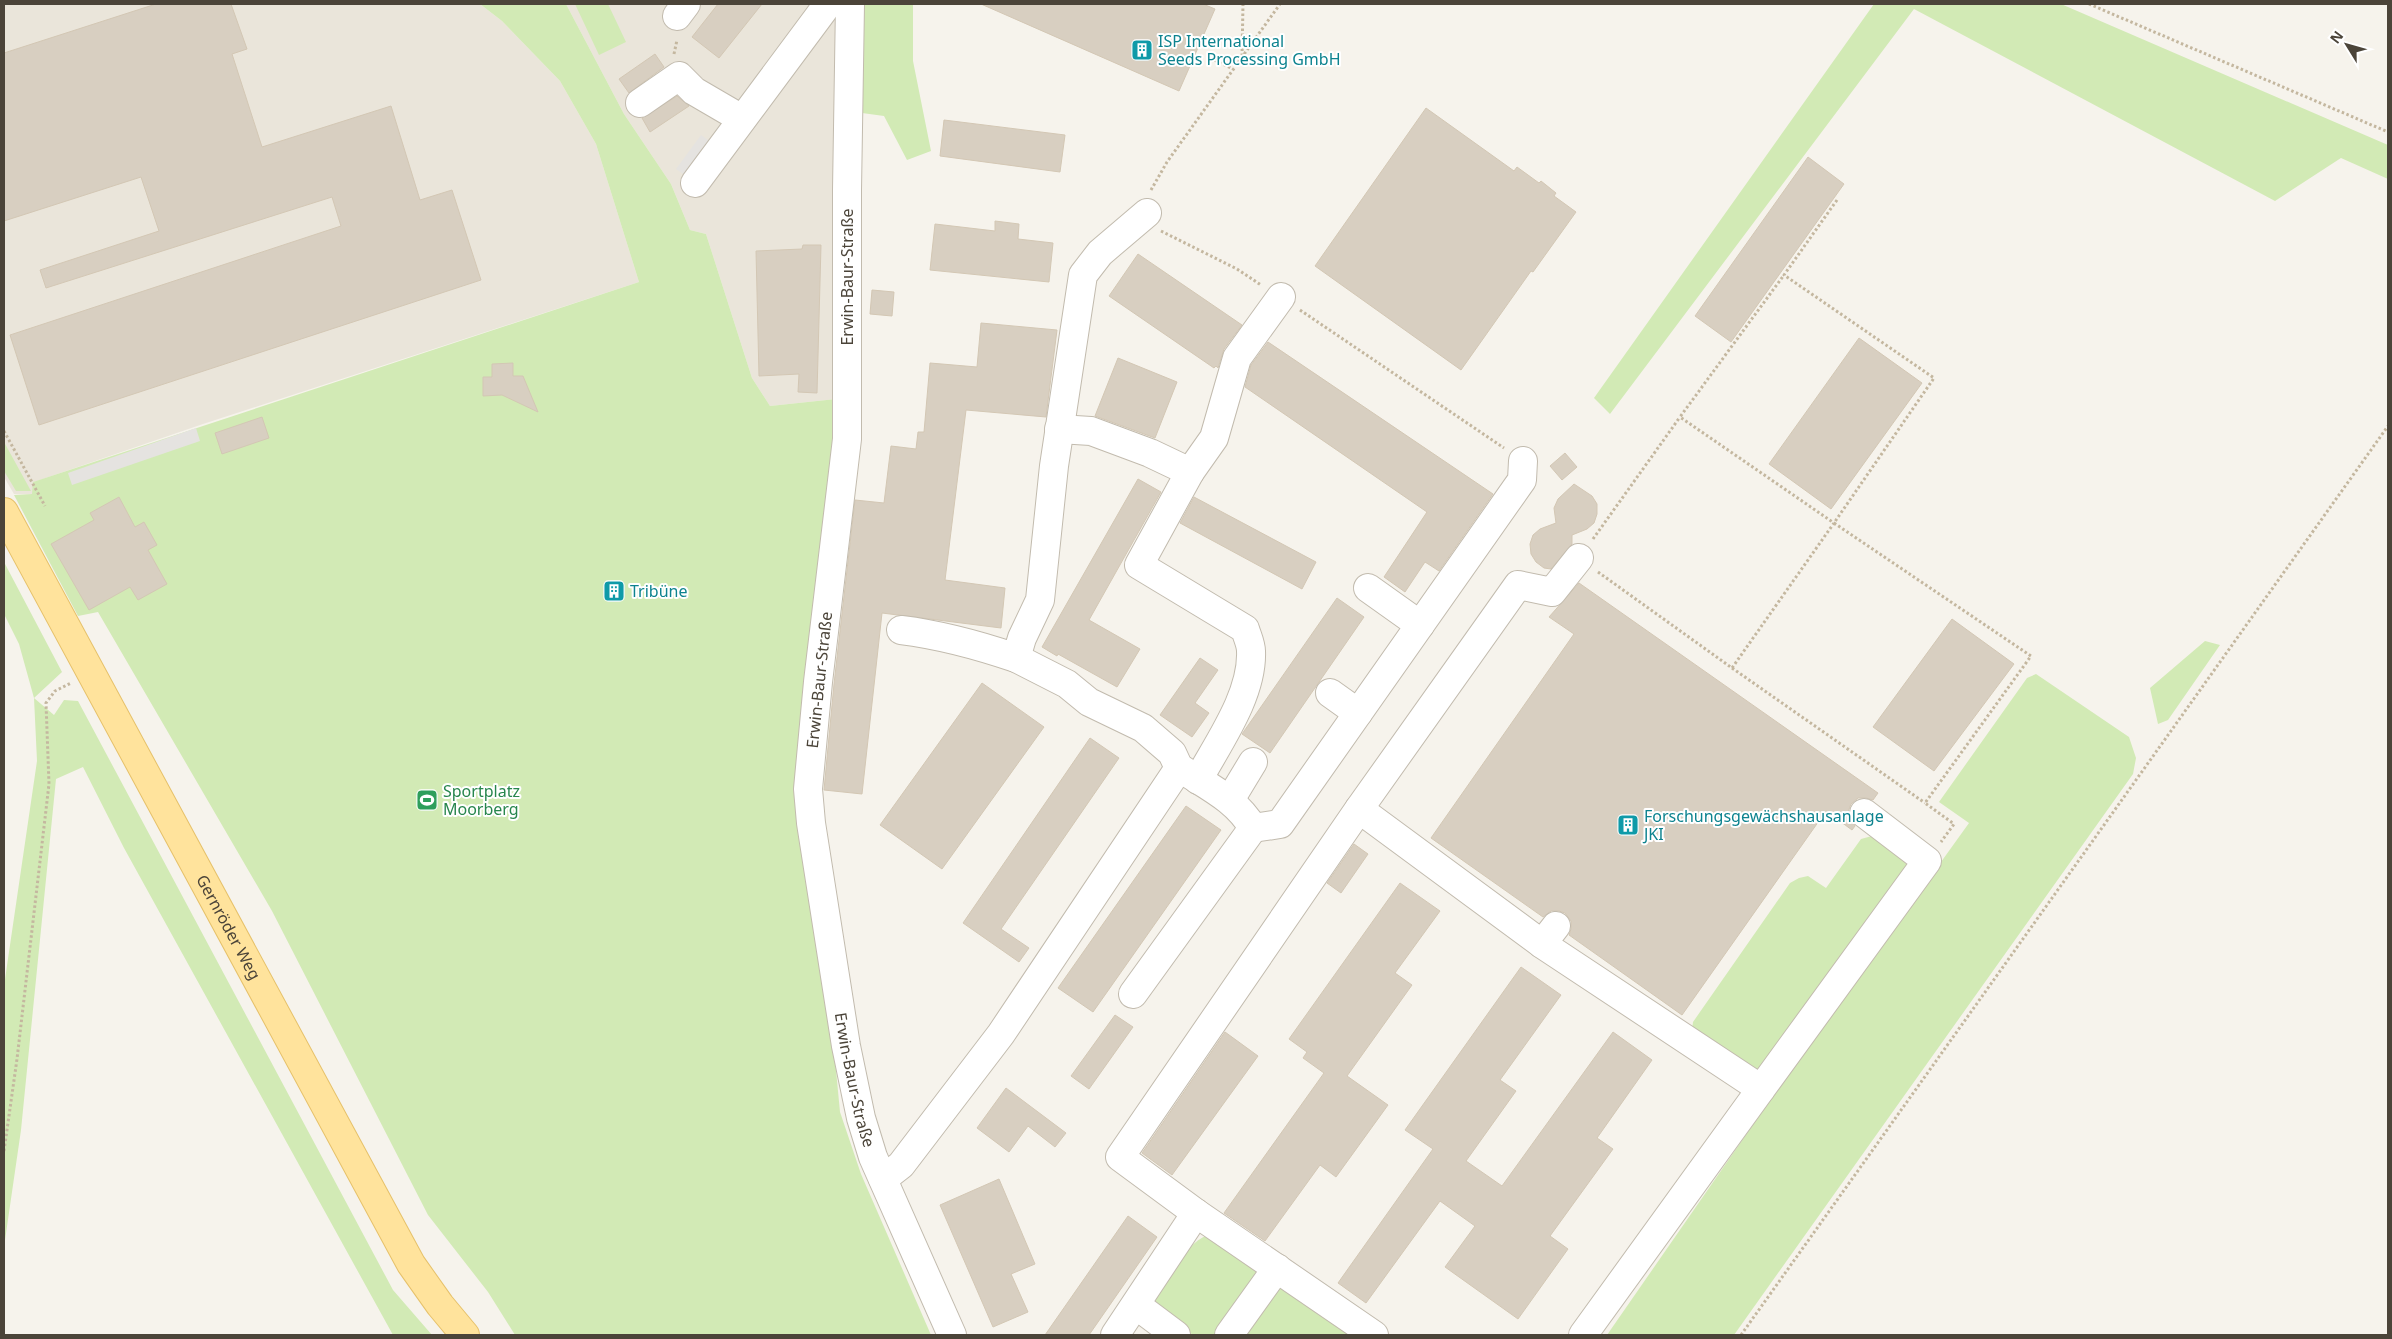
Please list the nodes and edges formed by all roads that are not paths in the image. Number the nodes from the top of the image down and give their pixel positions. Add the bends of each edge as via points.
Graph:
1 (828, 4) edge
2 (850, 4) edge
3 (640, 103) dead end
4 (742, 119) junction
5 (694, 183) dead end
6 (1147, 213) road end
7 (1281, 297) road end
8 (1059, 429) junction
9 (1523, 461) road end
10 (1190, 472) junction
11 (4, 512) edge
12 (1579, 558) road end
13 (1368, 588) dead end
14 (1420, 625) junction
15 (901, 630) dead end
16 (1016, 658) junction
17 (1330, 693) dead end
18 (1358, 713) junction
19 (1253, 762) dead end
20 (1188, 774) junction
21 (1230, 800) junction
22 (1359, 810) junction
23 (1864, 813) dead end
24 (1253, 828) junction
25 (1133, 994) dead end
26 (1761, 1089) junction
27 (883, 1178) junction
28 (1196, 1213) junction
29 (1277, 1268) junction
30 (1136, 1305) junction
31 (465, 1335) edge
32 (952, 1335) edge
33 (1115, 1335) edge
34 (1176, 1335) edge
35 (1229, 1335) edge
36 (1374, 1335) edge
37 (1583, 1335) edge

1 - 4 street
2 - 27 street, Erwin-Baur-Straße via 847,439 808,789 846,1046 861,1118
3 - 4 street via 679,76 694,91
4 - 5 street
6 - 8 street via 1100,253 1083,274
7 - 10 street via 1237,358 1214,438
8 - 10 street via 1091,431 1150,452
8 - 16 street via 1040,600
9 - 14 street via 1522,480
10 - 20 street via 1139,566 1245,629 1251,650 1248,676 1236,710
11 - 31 main road, Gernröder Weg via 411,1264
12 - 22 street via 1552,592 1518,585
13 - 14 street
14 - 18 street
15 - 16 street via 935,634
16 - 20 street via 1068,684 1089,702 1142,728 1172,753
17 - 18 street
18 - 24 street via 1280,824
19 - 21 street
20 - 21 street
20 - 27 street via 1001,1034 901,1165
21 - 24 street
22 - 26 street via 1549,935
22 - 28 street via 1120,1157
23 - 26 street via 1927,861
24 - 25 street
26 - 37 street
27 - 32 street, Erwin-Baur-Straße
28 - 29 street
28 - 30 street
29 - 35 street
29 - 36 street
30 - 33 street
30 - 34 street

